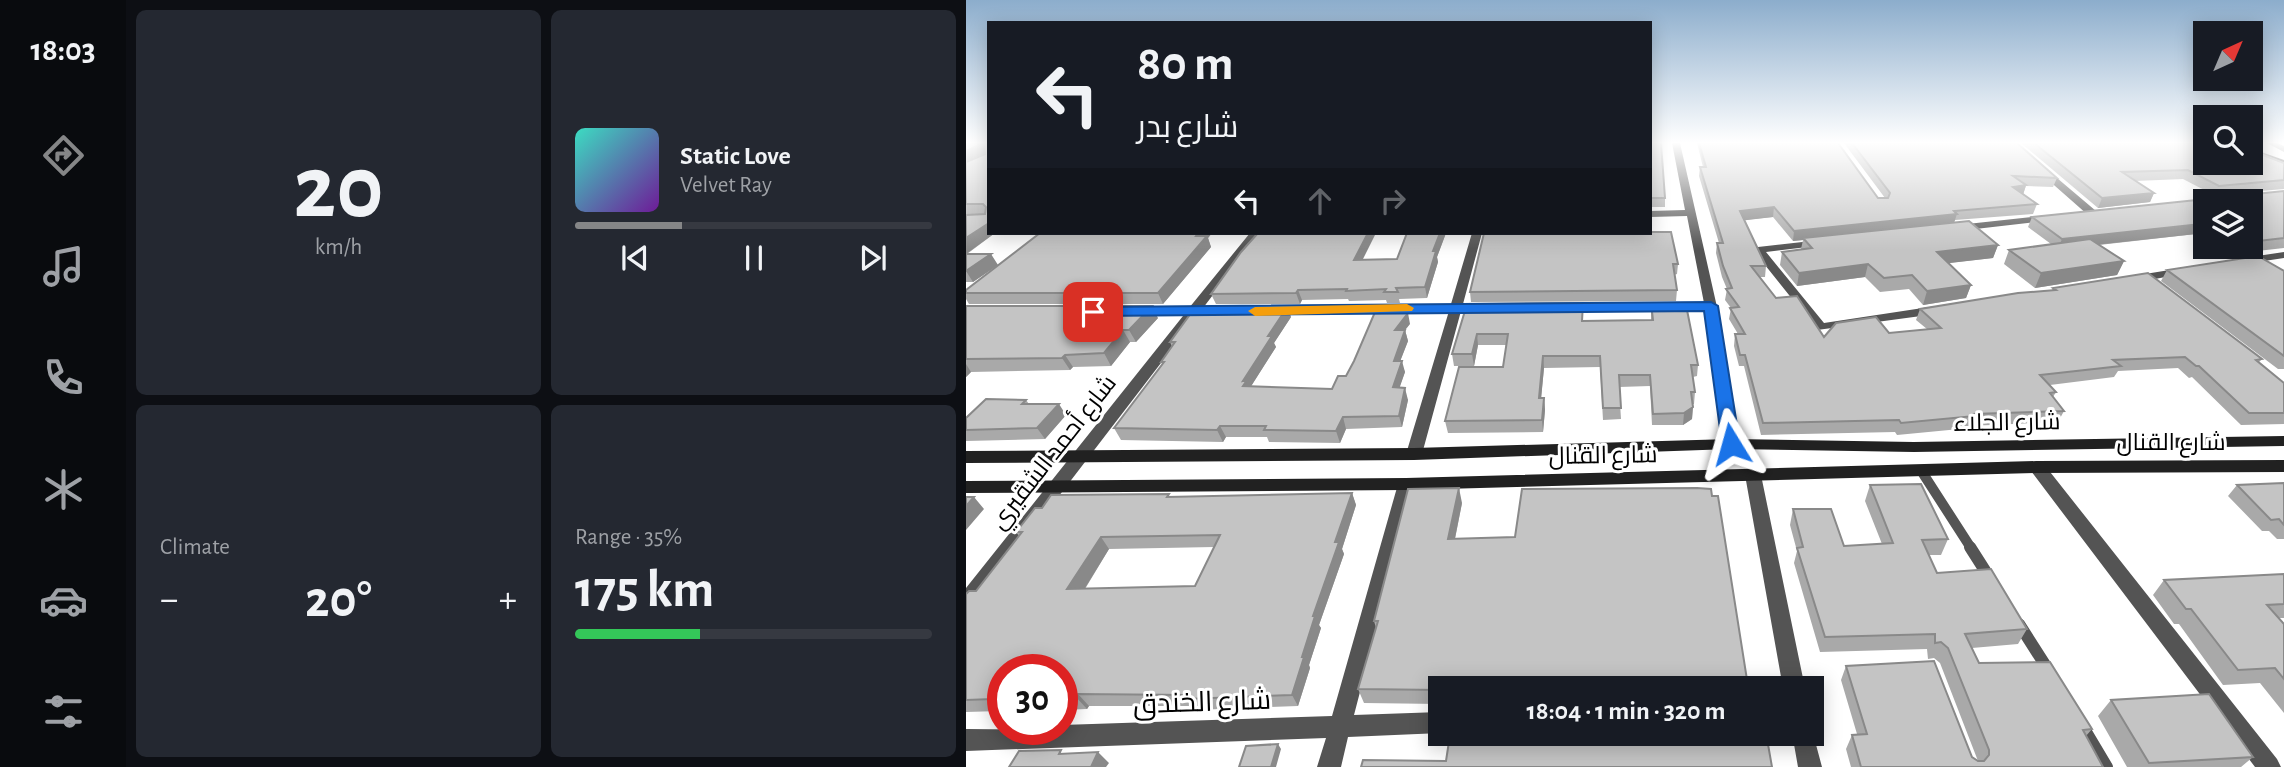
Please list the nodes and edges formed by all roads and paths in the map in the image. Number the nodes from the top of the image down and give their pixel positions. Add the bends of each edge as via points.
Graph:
1 (1684, 179) edge
2 (2053, 179) edge
3 (2105, 212) edge
4 (1691, 213) junction
5 (1652, 214) edge
6 (2092, 214) junction
7 (2078, 215) edge
8 (2064, 216) edge
9 (1953, 229) edge
10 (1253, 235) edge
11 (1477, 235) edge
12 (1828, 243) edge
13 (2284, 255) edge
14 (2234, 263) edge
15 (2196, 269) edge
16 (2145, 277) junction
17 (2132, 279) edge
18 (2167, 294) edge
19 (1711, 306) junction
20 (1457, 307) junction
21 (1497, 307) edge
22 (1550, 307) edge
23 (1943, 309) edge
24 (1263, 311) edge
25 (1127, 312) edge
26 (1222, 312) edge
27 (1194, 313) junction
28 (2284, 441) edge
29 (1731, 444) junction
30 (1414, 454) junction
31 (1082, 456) junction
32 (966, 457) edge
33 (2284, 466) edge
34 (2037, 467) junction
35 (1922, 472) junction
36 (1753, 475) junction
37 (1406, 484) junction
38 (966, 487) edge
39 (1056, 487) junction
40 (1996, 587) edge
41 (966, 602) edge
42 (2011, 610) edge
43 (1792, 676) edge
44 (2053, 679) edge
45 (2073, 712) edge
46 (1428, 723) edge
47 (1340, 725) junction
48 (966, 740) edge
49 (1806, 746) edge
50 (1329, 767) edge
51 (1810, 767) edge
52 (2107, 767) edge
53 (2269, 767) edge

1 - 4 street
2 - 6 street
3 - 6 street
4 - 5 street
4 - 19 street
6 - 7 street
8 - 9 street
10 - 27 street, شارع أحمد الشقيري
11 - 20 street
12 - 23 street via 1758,250 1821,327
13 - 14 street
15 - 16 street
16 - 17 street
16 - 18 street
19 - 22 street
19 - 29 street
20 - 21 street
20 - 24 street
20 - 30 street
25 - 27 street
26 - 27 street
27 - 31 street, شارع أحمد الشقيري
28 - 29 main road, شارع الجلاء via 1914,447
29 - 30 main road, شارع القنال
30 - 31 main road, شارع القنال
31 - 32 main road, شارع القنال
31 - 39 street, شارع أحمد الشقيري
33 - 34 main road, شارع القنال
34 - 35 main road, شارع القنال
34 - 53 street
35 - 36 main road, شارع القنال
35 - 40 lane
36 - 37 main road, شارع القنال
36 - 43 street
37 - 39 main road, شارع القنال
37 - 47 street
38 - 39 main road, شارع القنال
39 - 41 street, شارع أحمد الشقيري
42 - 44 lane
45 - 52 lane
46 - 47 street, شارع الخندق
47 - 48 street, شارع الخندق
47 - 50 street
49 - 51 street

